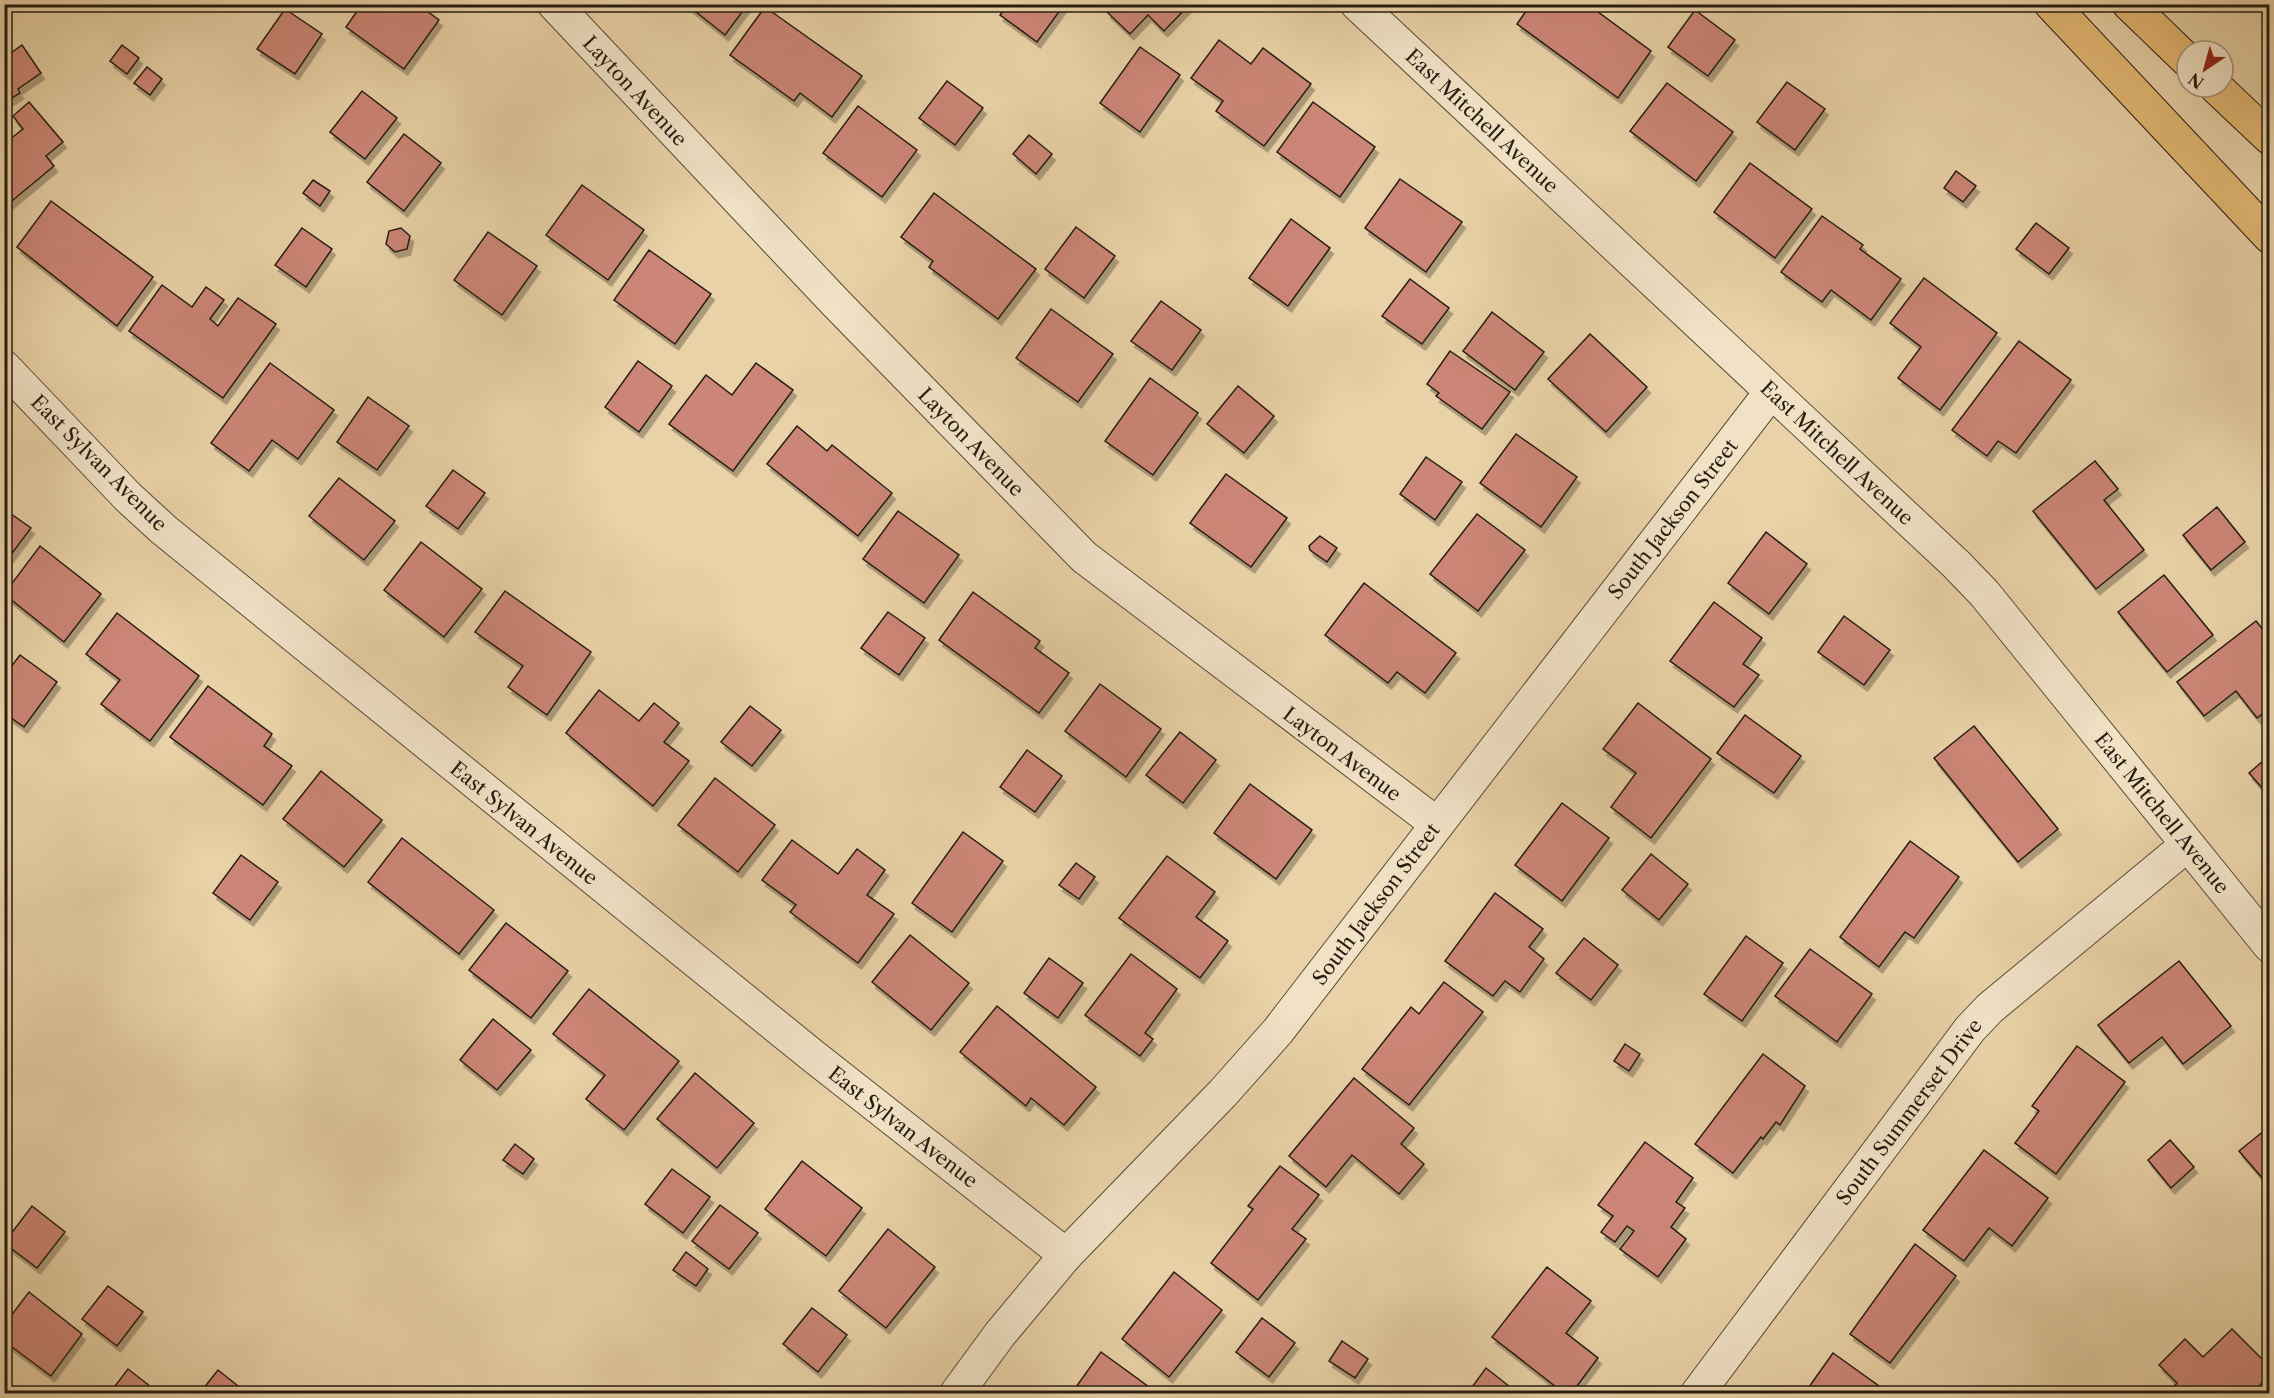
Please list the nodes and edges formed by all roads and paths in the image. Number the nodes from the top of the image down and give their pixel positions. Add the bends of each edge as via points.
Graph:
1 (554, 4) edge
2 (1357, 4) edge
3 (2050, 4) edge
4 (2129, 4) edge
5 (2175, 48) edge
6 (2229, 99) edge
7 (2270, 138) edge
8 (2270, 237) edge
9 (4, 367) edge
10 (1772, 392) junction
11 (1437, 824) junction
12 (2187, 845) junction
13 (2270, 946) edge
14 (1066, 1255) junction
15 (956, 1394) edge
16 (1697, 1394) edge

1 - 11 street, Layton Avenue via 834,301 1084,557
2 - 10 street, East Mitchell Avenue
3 - 8 highway
4 - 5 highway
6 - 7 highway
9 - 14 street, East Sylvan Avenue via 164,530 813,1056
10 - 11 street, South Jackson Street
10 - 12 street, East Mitchell Avenue via 1984,593
11 - 14 street, South Jackson Street via 1278,1031
12 - 13 street, East Mitchell Avenue
12 - 16 street, South Summerset Drive via 1990,1008 1970,1029
14 - 15 street, South Jackson Street

